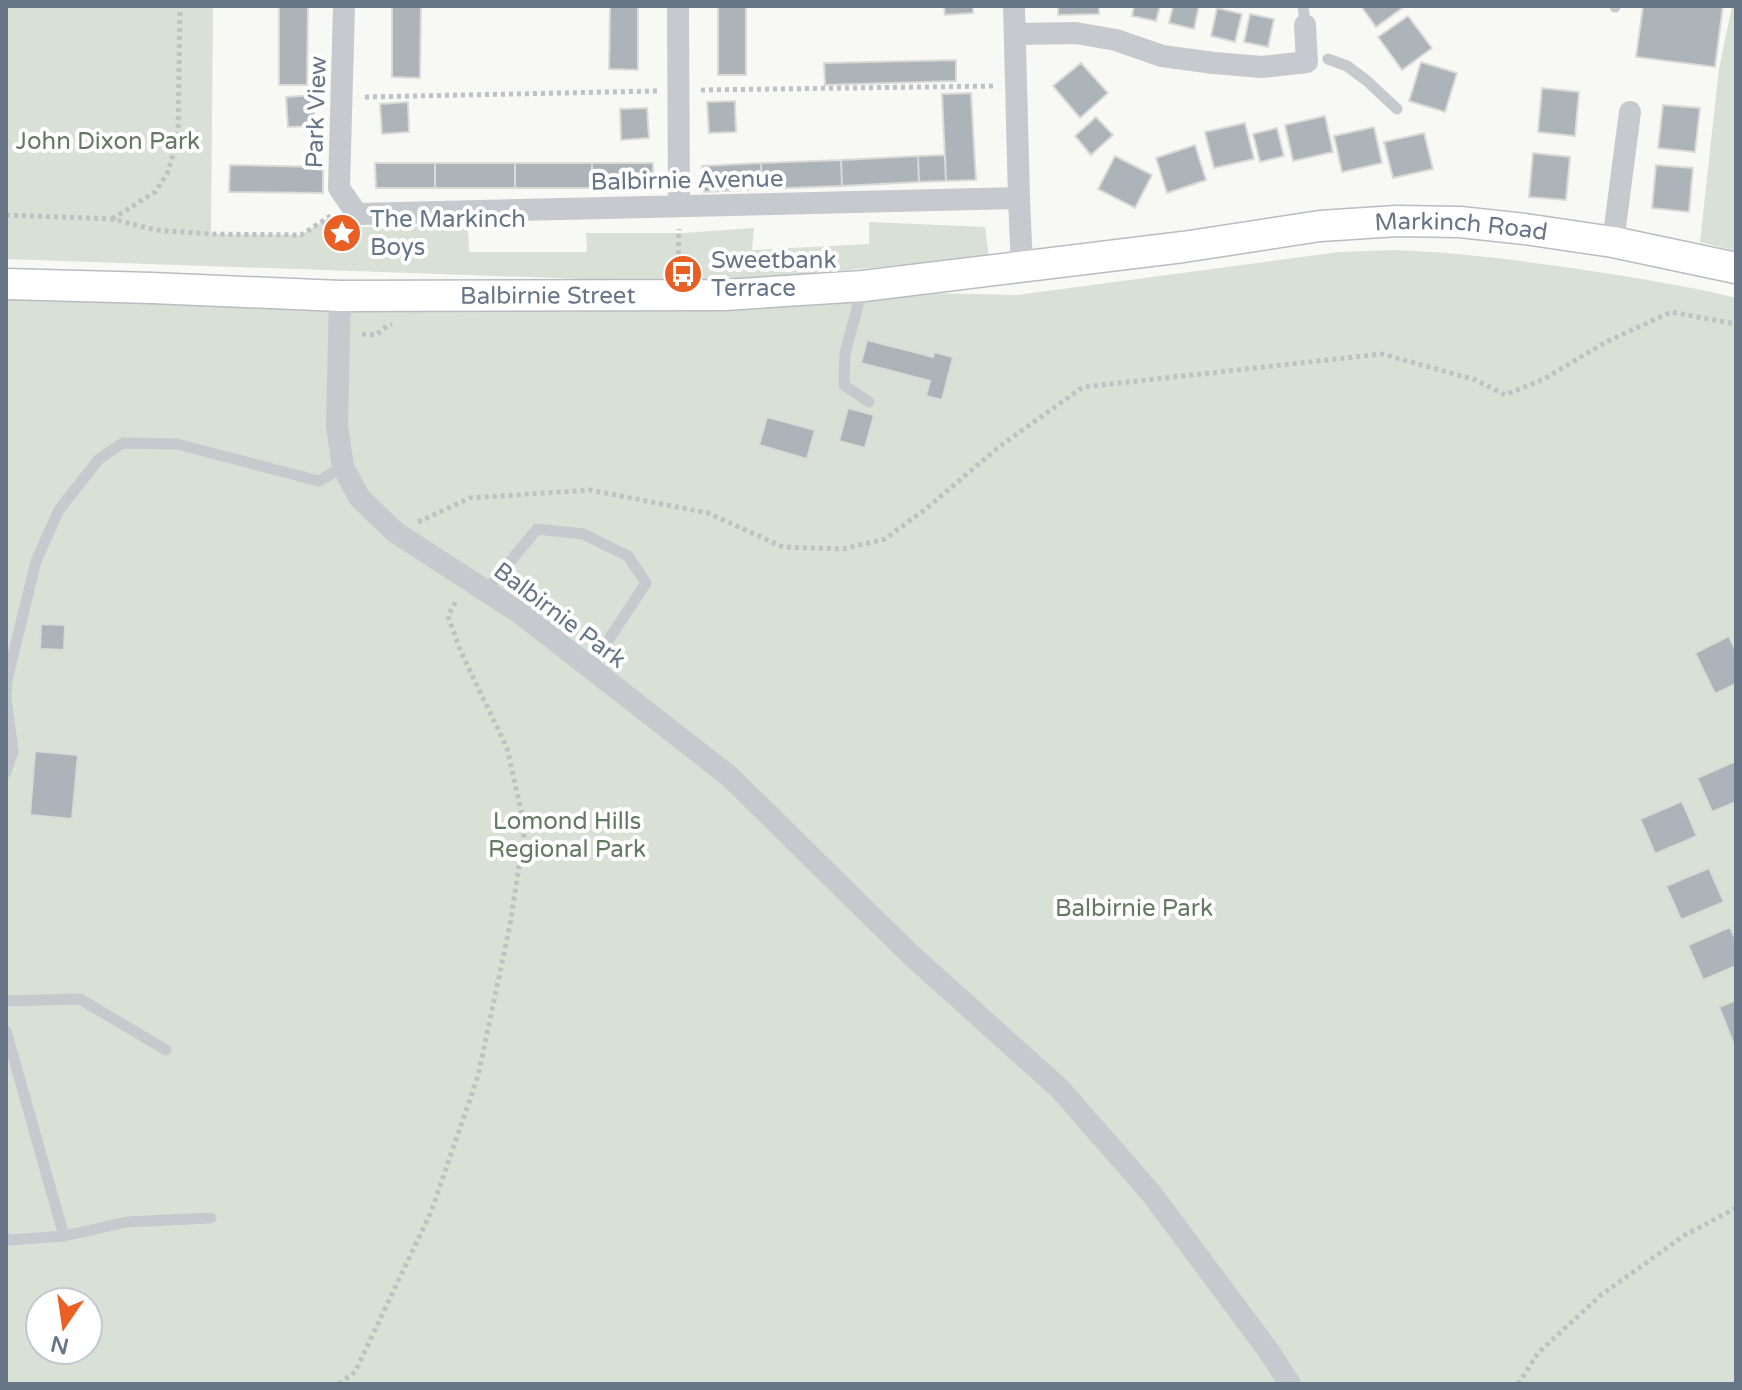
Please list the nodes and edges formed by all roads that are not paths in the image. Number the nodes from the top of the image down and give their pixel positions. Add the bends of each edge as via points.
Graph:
1 (344, 6) edge
2 (678, 6) edge
3 (1014, 6) edge
4 (1304, 16) edge
5 (1015, 34) junction
6 (1318, 60) junction
7 (1397, 109) dead end
8 (1630, 112) dead end
9 (1019, 198) junction
10 (679, 206) junction
11 (354, 208) joint
12 (1613, 242) junction
13 (1183, 247) joint
14 (1022, 267) junction
15 (1736, 268) edge
16 (6, 284) edge
17 (863, 286) junction
18 (340, 296) junction
19 (869, 402) dead end
20 (343, 467) junction
21 (486, 591) junction
22 (590, 668) junction
23 (6, 772) edge
24 (6, 1001) edge
25 (6, 1031) edge
26 (166, 1050) dead end
27 (211, 1218) dead end
28 (64, 1236) junction
29 (6, 1238) edge
30 (1290, 1384) edge

1 - 11 street, Park View via 339,188
2 - 10 street
3 - 5 street
4 - 6 street
5 - 6 street via 1076,33 1162,56 1214,63 1262,67
5 - 9 street
6 - 7 lane via 1347,66
8 - 12 street
9 - 10 street, Balbirnie Avenue
9 - 14 street
10 - 11 street, Balbirnie Avenue
12 - 13 main road, Markinch Road via 1460,222 1397,221 1305,228
12 - 15 main road, Markinch Road
13 - 14 main road, Balbirnie Street
14 - 17 main road, Balbirnie Street
16 - 18 main road, Balbirnie Street
17 - 18 main road, Balbirnie Street via 724,295
17 - 19 lane via 845,353 844,385
18 - 20 street, Balbirnie Park via 337,426
20 - 21 street, Balbirnie Park via 359,497 395,532
20 - 23 lane via 319,481 177,444 123,443 99,459 59,510 36,561 7,680 13,751
21 - 22 street, Balbirnie Park
21 - 22 lane via 537,529 583,534 628,556 646,583
22 - 30 street, Balbirnie Park via 729,776 910,954 1060,1089 1151,1193
24 - 26 lane via 80,999
25 - 28 lane
27 - 28 lane via 127,1222
28 - 29 lane

